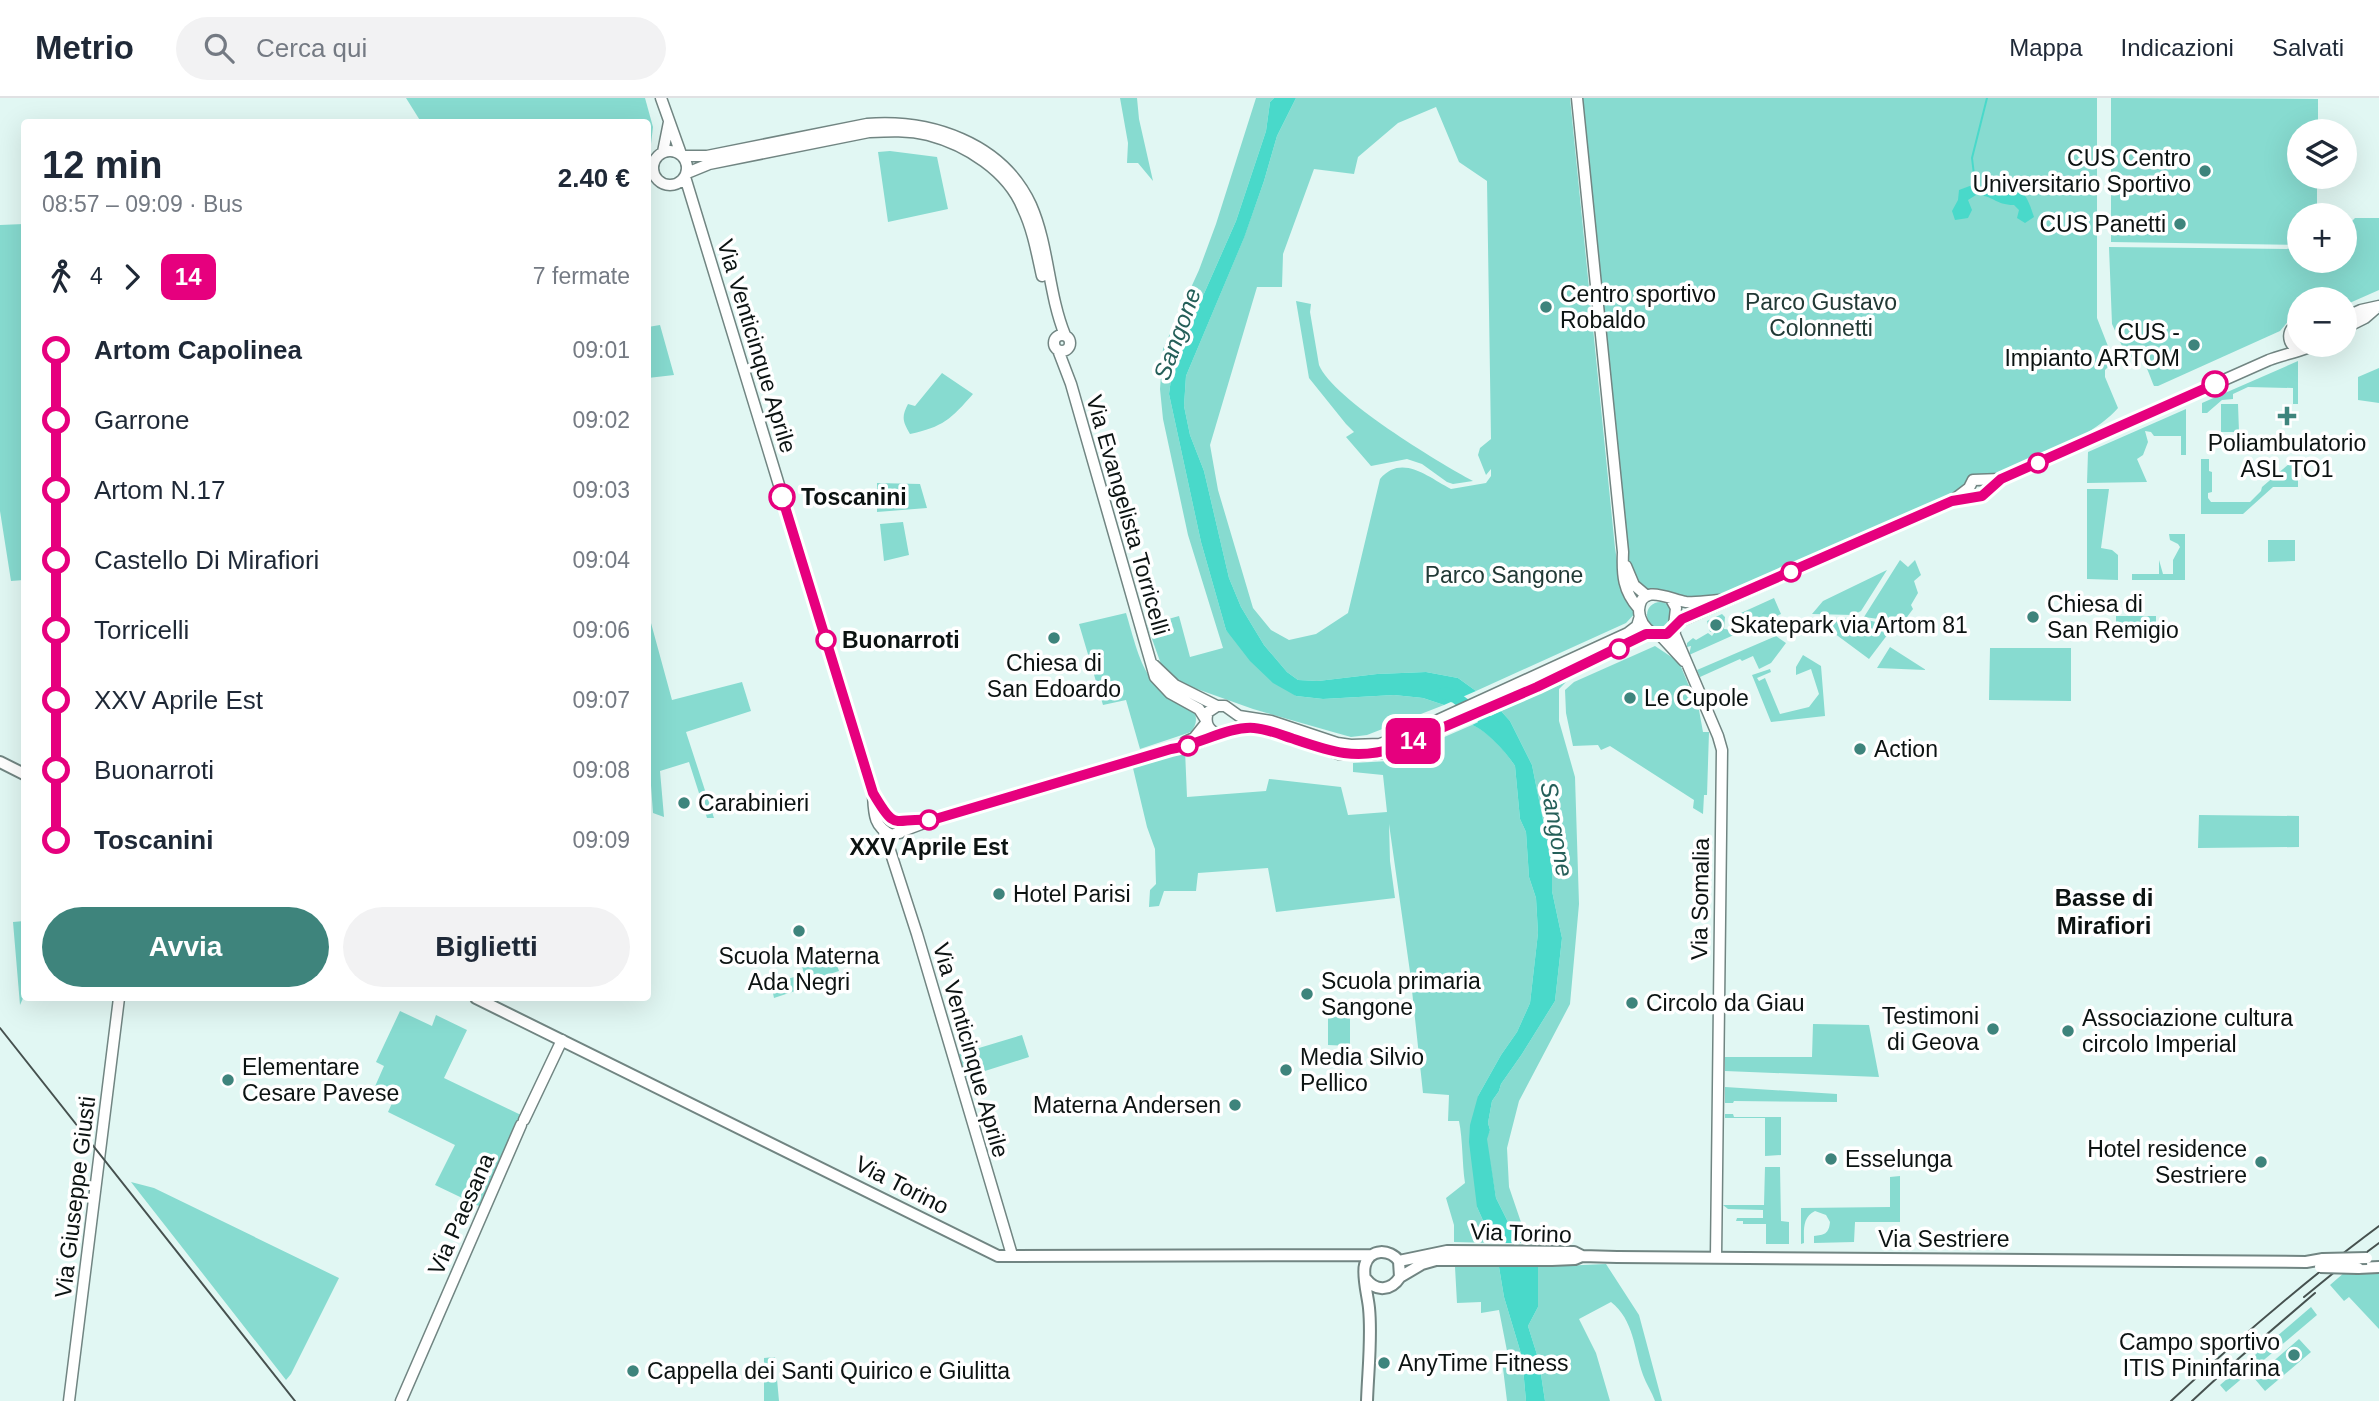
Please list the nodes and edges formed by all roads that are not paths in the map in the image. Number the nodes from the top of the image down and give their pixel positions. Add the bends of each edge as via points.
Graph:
1 (661, 98) edge
2 (1577, 98) edge
3 (669, 122) junction
4 (663, 152) junction
5 (682, 155) junction
6 (686, 175) junction
7 (676, 185) junction
8 (690, 192) junction
9 (2379, 306) edge
10 (2357, 312) edge
11 (2357, 322) edge
12 (1062, 335) junction
13 (2287, 340) edge
14 (2287, 354) edge
15 (2269, 360) junction
16 (1985, 486) junction
17 (1972, 492) junction
18 (1623, 552) junction
19 (1647, 596) junction
20 (1671, 598) junction
21 (1725, 600) junction
22 (1639, 612) junction
23 (1675, 624) junction
24 (1656, 634) junction
25 (1147, 656) junction
26 (1688, 667) junction
27 (1517, 690) junction
28 (1217, 706) junction
29 (1233, 713) junction
30 (1206, 722) junction
31 (1225, 733) junction
32 (1393, 744) junction
33 (1171, 749) junction
34 (0, 762) edge
35 (21, 772) edge
36 (878, 813) junction
37 (932, 820) junction
38 (897, 822) junction
39 (884, 831) junction
40 (900, 833) junction
41 (892, 856) junction
42 (119, 1001) edge
43 (482, 1001) edge
44 (562, 1040) junction
45 (1012, 1255) junction
46 (1460, 1255) junction
47 (1582, 1256) joint
48 (1716, 1257) junction
49 (1369, 1258) junction
50 (2379, 1258) edge
51 (1399, 1261) junction
52 (2322, 1263) junction
53 (2379, 1267) edge
54 (1400, 1277) junction
55 (1366, 1279) junction
56 (1379, 1289) junction
57 (1369, 1309) junction
58 (69, 1401) edge
59 (401, 1401) edge
60 (1367, 1401) edge

1 - 3 street
2 - 18 street
3 - 4 street
3 - 5 street
4 - 5 street
4 - 7 street via 656,158 654,175 661,183
5 - 6 street via 688,164
5 - 12 street via 707,156 890,122 954,135 1004,168 1031,205
6 - 7 street
6 - 8 street, Via Venticinque Aprile
6 - 12 street via 709,164 869,132 910,132 949,143 981,159 1020,201 1052,316
7 - 8 street
8 - 36 street, Via Venticinque Aprile
9 - 10 street
9 - 11 street
12 - 25 street, Via Evangelista Torricelli via 1054,346 1063,350
13 - 15 street
14 - 15 street
15 - 16 street
16 - 17 street via 1982,496
16 - 17 street via 1973,480
17 - 21 street
18 - 19 street via 1634,584
18 - 22 street via 1624,585
19 - 20 street
19 - 22 street
20 - 21 street
20 - 23 street
21 - 23 street
22 - 24 street via 1642,622
22 - 27 street via 1637,626 1628,634
23 - 24 street via 1669,632
23 - 26 street, Via Somalia
24 - 26 street
24 - 27 street via 1646,634
25 - 28 street, Via Evangelista Torricelli via 1175,685
25 - 30 street, Via Evangelista Torricelli via 1155,677 1170,693 1195,707
26 - 48 street, Via Somalia via 1721,750
27 - 32 street
28 - 29 street via 1226,706
28 - 30 street via 1208,712
29 - 31 street via 1234,724
29 - 32 street via 1338,743
30 - 31 street via 1214,733
30 - 33 street via 1194,738
31 - 32 street via 1261,728 1351,755 1371,755
31 - 33 street
33 - 37 street
34 - 35 main road
36 - 38 street
36 - 39 street, Via Venticinque Aprile via 876,822
37 - 38 street
37 - 40 street
38 - 40 street
39 - 40 street
39 - 41 street, Via Venticinque Aprile
40 - 41 street
41 - 45 street, Via Venticinque Aprile
42 - 58 street, Via Giuseppe Giusti
43 - 44 main road, Via Torino
44 - 45 main road, Via Torino via 987,1252
44 - 59 street, Via Paesana
45 - 49 main road, Via Torino
46 - 47 main road, Via Torino
46 - 51 main road, Via Torino via 1447,1251
46 - 54 main road, Via Torino via 1422,1264
47 - 48 main road, Via Sestriere
48 - 52 main road, Via Sestriere
49 - 51 main road via 1380,1252
49 - 55 main road
50 - 52 main road, Via Sestriere, bridge
51 - 54 main road
52 - 53 main road, Via Sestriere, bridge
54 - 56 main road via 1393,1286
55 - 56 main road
55 - 57 main road
56 - 57 main road
57 - 60 main road

